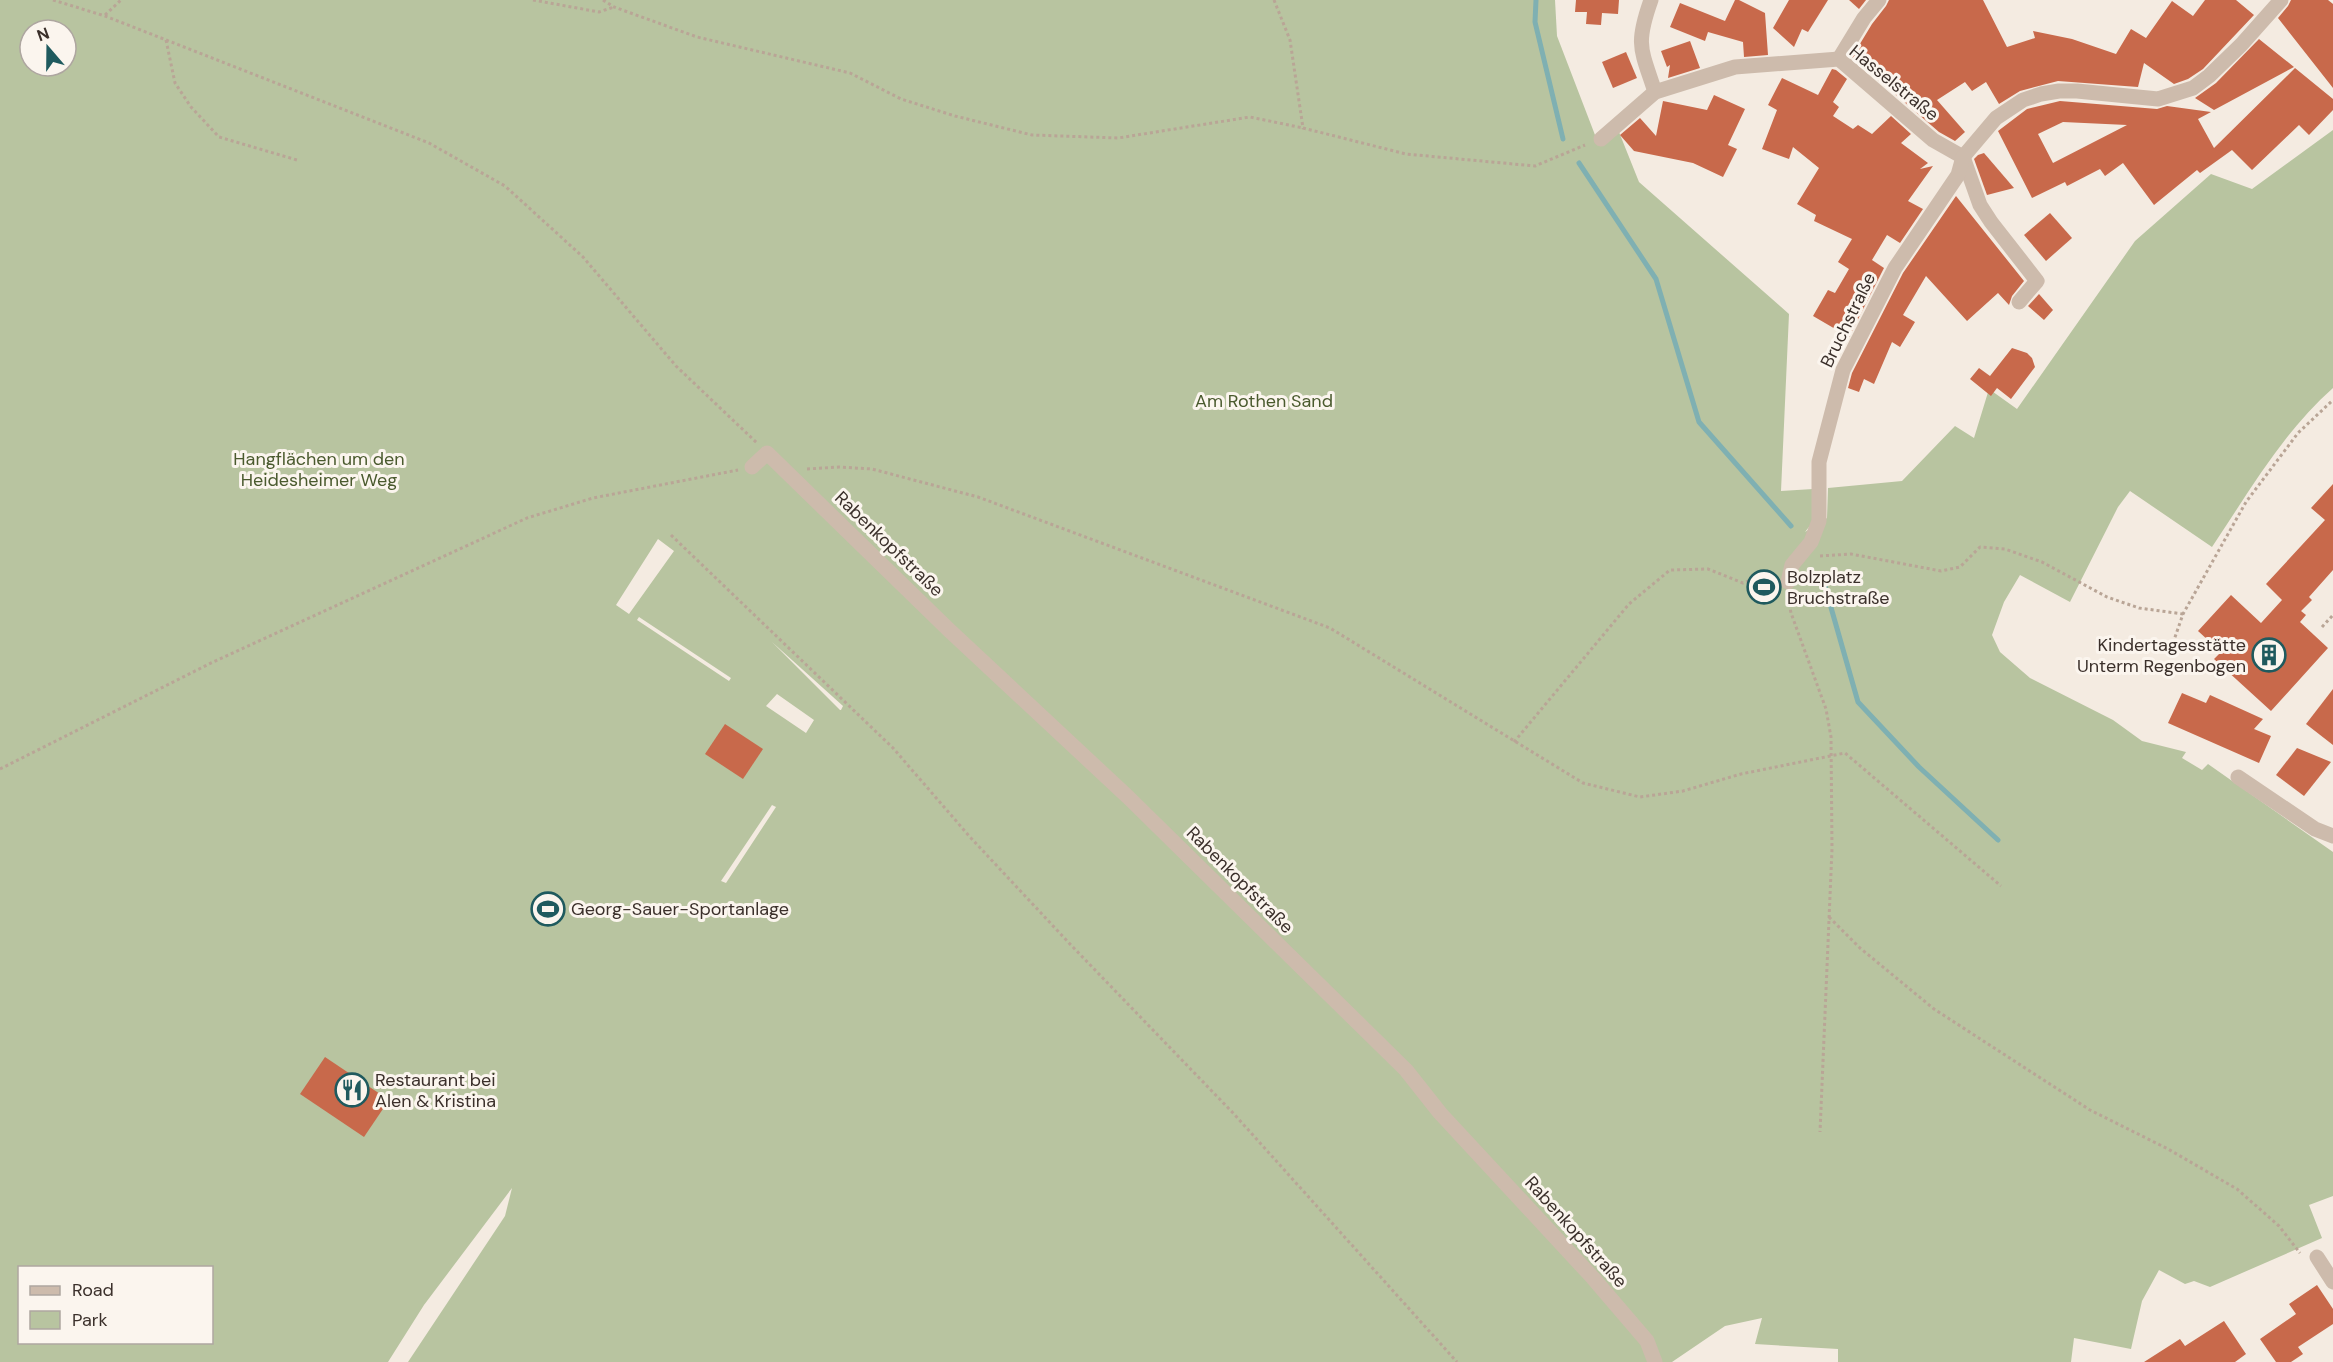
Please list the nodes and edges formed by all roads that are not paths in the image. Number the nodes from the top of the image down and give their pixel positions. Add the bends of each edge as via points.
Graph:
1 (1651, 0) edge
2 (1879, 0) edge
3 (2281, 0) edge
4 (1839, 58) junction
5 (1655, 92) junction
6 (1601, 139) road end
7 (1963, 157) junction
8 (2019, 302) dead end
9 (752, 467) road end
10 (1788, 582) road end
11 (2238, 777) dead end
12 (2333, 836) edge
13 (2317, 1257) road end
14 (2333, 1282) edge
15 (1654, 1362) edge

1 - 5 street via 1640,37
2 - 4 street
3 - 7 street, Bruchstraße via 2241,45 2193,88 2158,99 2077,91 2042,94 2023,100 1996,118
4 - 5 street, Hasselstraße via 1734,68
4 - 7 street, Hasselstraße via 1933,140
5 - 6 street
7 - 8 street via 1985,213 2037,281
7 - 10 street, Bruchstraße via 1958,175 1895,268 1843,370 1819,462 1819,521
9 - 15 street, Rabenkopfstraße via 767,453 1128,797 1406,1070 1440,1113 1647,1341
11 - 12 street via 2315,829
13 - 14 street

